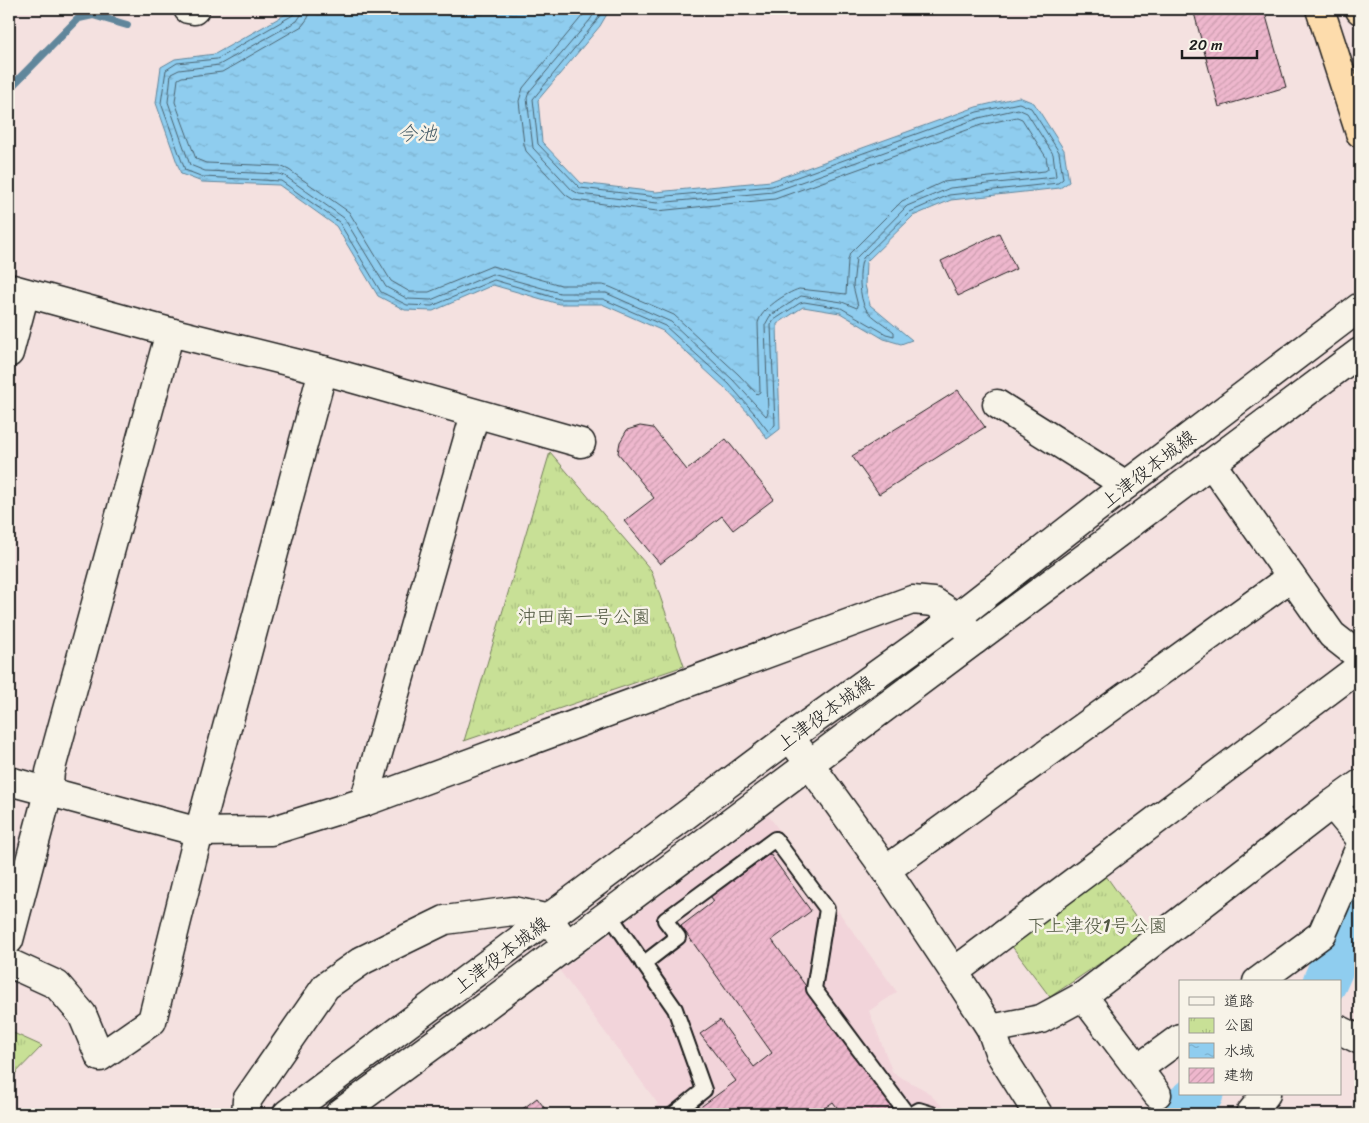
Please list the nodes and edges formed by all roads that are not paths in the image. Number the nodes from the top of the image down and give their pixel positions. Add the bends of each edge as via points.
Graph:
1 (188, 9) edge
2 (195, 9) edge
3 (1320, 9) edge
4 (1360, 133) edge
5 (17, 291) edge
6 (1360, 307) edge
7 (170, 332) junction
8 (1360, 352) edge
9 (9, 353) edge
10 (323, 370) junction
11 (997, 404) dead end
12 (475, 414) junction
13 (581, 443) dead end
14 (1211, 463) junction
15 (1126, 485) junction
16 (1291, 577) junction
17 (957, 617) junction
18 (975, 640) junction
19 (1360, 657) edge
20 (1360, 667) edge
21 (790, 737) junction
22 (809, 763) junction
23 (9, 781) edge
24 (1360, 784) edge
25 (48, 792) junction
26 (364, 802) junction
27 (1332, 804) junction
28 (199, 832) junction
29 (1360, 838) edge
30 (1360, 847) edge
31 (886, 870) junction
32 (608, 914) junction
33 (549, 919) junction
34 (9, 940) edge
35 (568, 945) junction
36 (9, 963) edge
37 (643, 964) junction
38 (954, 972) junction
39 (1260, 980) edge
40 (1083, 996) junction
41 (990, 1029) junction
42 (1342, 1031) edge
43 (1179, 1039) edge
44 (1360, 1040) edge
45 (1139, 1068) junction
46 (1157, 1094) dead end
47 (1264, 1096) edge
48 (246, 1114) edge
49 (287, 1114) edge
50 (339, 1114) edge
51 (674, 1114) edge
52 (907, 1114) edge
53 (912, 1114) edge
54 (932, 1114) edge
55 (1038, 1114) edge
56 (1250, 1114) edge

1 - 2 street
3 - 4 highway
5 - 7 street
5 - 9 street
6 - 15 street, 上津役本城線
7 - 10 street
7 - 25 street via 50,772
8 - 14 street, 上津役本城線
10 - 12 street
10 - 28 street
11 - 15 street
12 - 13 street
12 - 26 street
14 - 16 street
14 - 18 street, 上津役本城線
15 - 17 street, 上津役本城線
16 - 19 street via 1332,636
16 - 31 street
17 - 18 street
17 - 21 street, 上津役本城線
17 - 26 street via 934,602 912,600
18 - 22 street, 上津役本城線
20 - 38 street
21 - 22 street
21 - 33 street, 上津役本城線
22 - 31 street
22 - 32 street, 上津役本城線
23 - 25 street
24 - 27 street
25 - 28 street
25 - 34 street
26 - 28 street via 272,831
27 - 29 street
27 - 40 street
28 - 36 street via 152,1020 100,1057 82,1014 57,985
30 - 39 street via 1322,934
31 - 38 street
32 - 35 street, 上津役本城線
32 - 37 lane
33 - 35 street
33 - 48 street via 513,911 445,920 363,960 326,986 247,1100
33 - 49 street, 上津役本城線
35 - 50 street, 上津役本城線
37 - 51 lane via 675,1009 704,1090
37 - 52 lane via 678,937 665,920 775,839 827,910 814,988
38 - 41 street
40 - 41 street via 1040,1019
40 - 45 street
41 - 55 street via 999,1052
42 - 44 street
43 - 45 street
45 - 46 street
47 - 56 street
53 - 54 lane via 919,1110

